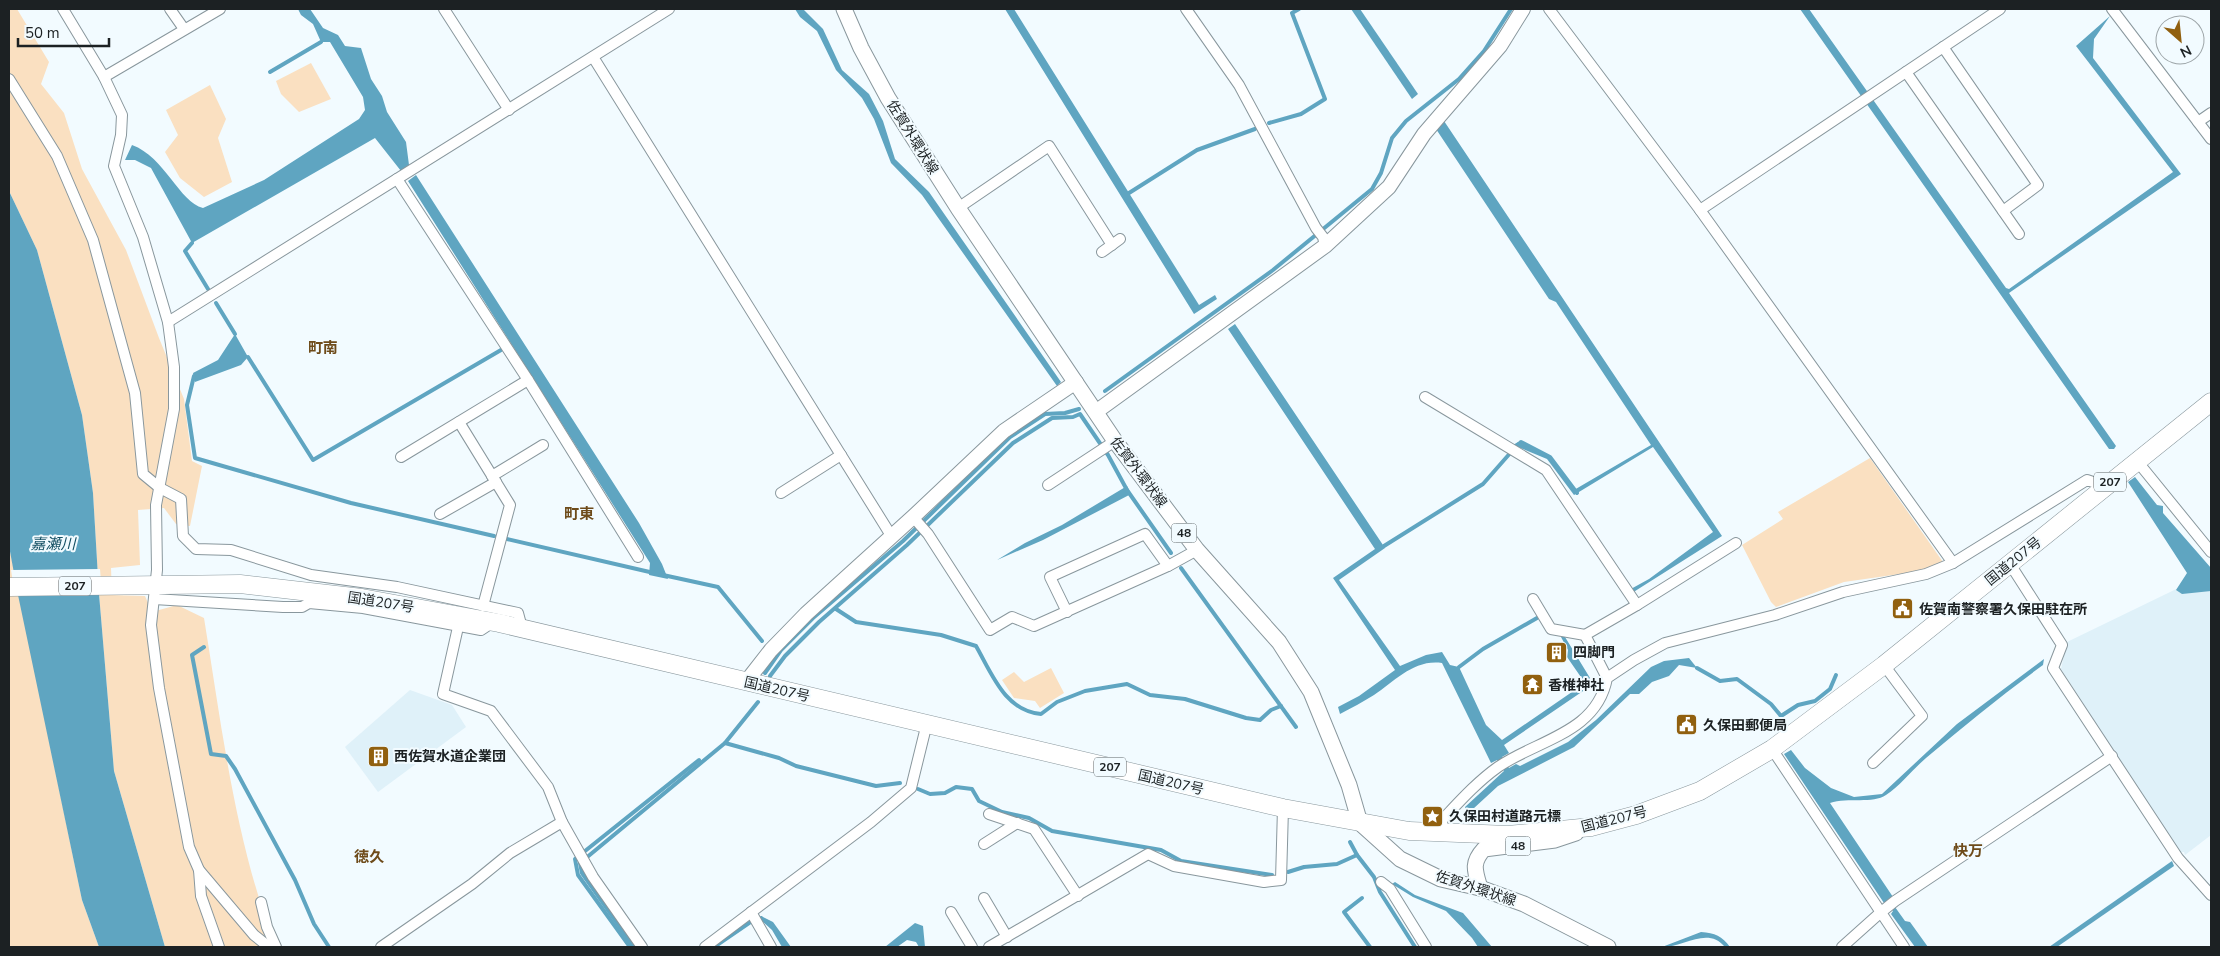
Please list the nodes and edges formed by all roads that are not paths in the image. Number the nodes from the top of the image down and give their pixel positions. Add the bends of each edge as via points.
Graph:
1 (63, 9) edge
2 (170, 9) edge
3 (220, 9) edge
4 (444, 9) edge
5 (669, 9) edge
6 (844, 9) edge
7 (1186, 9) edge
8 (1523, 9) edge
9 (1549, 9) edge
10 (2000, 9) edge
11 (2112, 9) edge
12 (184, 29) junction
13 (1943, 47) junction
14 (593, 57) junction
15 (1906, 72) junction
16 (104, 77) junction
17 (9, 79) edge
18 (508, 110) junction
19 (2211, 113) edge
20 (2198, 122) junction
21 (2211, 139) edge
22 (397, 179) junction
23 (958, 208) junction
24 (1700, 210) junction
25 (2003, 211) junction
26 (2019, 234) dead end
27 (1324, 242) junction
28 (1102, 252) dead end
29 (168, 322) junction
30 (528, 380) junction
31 (1076, 382) junction
32 (1425, 397) dead end
33 (2211, 402) edge
34 (1096, 411) junction
35 (459, 422) junction
36 (1115, 441) junction
37 (543, 445) dead end
38 (841, 455) junction
39 (401, 457) dead end
40 (2137, 461) junction
41 (494, 479) junction
42 (1048, 485) dead end
43 (2105, 486) junction
44 (160, 488) junction
45 (780, 493) dead end
46 (440, 514) dead end
47 (914, 517) junction
48 (892, 537) junction
49 (1736, 543) dead end
50 (1197, 550) junction
51 (2211, 552) edge
52 (638, 557) dead end
53 (1953, 563) junction
54 (2010, 564) junction
55 (1168, 566) junction
56 (9, 587) edge
57 (150, 590) junction
58 (1534, 599) dead end
59 (1632, 599) junction
60 (482, 606) junction
61 (1067, 612) junction
62 (492, 622) junction
63 (458, 627) junction
64 (522, 628) junction
65 (1585, 635) junction
66 (1884, 665) junction
67 (1607, 678) junction
68 (746, 682) junction
69 (927, 723) junction
70 (1772, 749) junction
71 (2112, 756) junction
72 (1873, 763) dead end
73 (1283, 808) junction
74 (990, 814) dead end
75 (562, 822) junction
76 (1017, 823) junction
77 (1360, 823) junction
78 (1591, 827) junction
79 (1443, 832) junction
80 (984, 844) dead end
81 (200, 870) junction
82 (1381, 882) dead end
83 (1480, 888) junction
84 (2211, 895) edge
85 (1078, 896) junction
86 (984, 898) dead end
87 (261, 902) dead end
88 (1883, 910) junction
89 (751, 912) junction
90 (951, 912) dead end
91 (1007, 937) junction
92 (219, 947) edge
93 (269, 947) edge
94 (276, 947) edge
95 (381, 947) edge
96 (642, 947) edge
97 (705, 947) edge
98 (771, 947) edge
99 (972, 947) edge
100 (989, 947) edge
101 (1426, 947) edge
102 (1608, 947) edge
103 (1842, 947) edge
104 (1904, 947) edge

1 - 16 street
2 - 12 street
3 - 12 street
4 - 18 street
5 - 14 street
6 - 23 main road, 佐賀外環状線 / 48 via 888,98
7 - 27 street via 1239,85
8 - 27 street via 1500,46 1424,134 1389,187
9 - 24 street
10 - 13 street
11 - 20 street
12 - 16 street
13 - 15 street
13 - 25 street via 2038,184
14 - 18 street
14 - 38 street
15 - 24 street
15 - 25 street
16 - 29 street via 122,115 114,166 143,237
17 - 44 street via 58,156 93,240 135,393 143,474
18 - 22 street
19 - 20 street
20 - 21 street
22 - 29 street
22 - 30 street
23 - 28 street via 1050,146 1116,242
23 - 31 main road, 佐賀外環状線 / 48
24 - 53 street
25 - 26 street
27 - 34 street
29 - 44 street via 174,367 174,409
30 - 35 street
30 - 52 street
31 - 34 main road, 佐賀外環状線 / 48
31 - 47 street via 1004,431
32 - 59 street via 1546,470
33 - 40 highway, 国道207号 / 207
34 - 36 main road, 佐賀外環状線 / 48
35 - 39 street
35 - 41 street
36 - 42 street
36 - 50 main road, 佐賀外環状線 / 48
37 - 41 street
38 - 45 street
38 - 48 street
40 - 43 highway, 国道207号 / 207
40 - 51 street
41 - 46 street
41 - 60 street via 510,505
43 - 53 street via 2087,480
43 - 54 highway, 国道207号 / 207
44 - 57 street
44 - 60 street via 181,499 183,536 196,549 231,550 311,575 397,587
47 - 48 street
47 - 61 street via 990,630 1012,617 1034,626
48 - 68 street via 806,614
49 - 59 street
50 - 55 street
50 - 77 main road, 佐賀外環状線 / 48 via 1279,642 1311,692 1349,785
53 - 67 street via 1926,574 1843,592 1775,615 1665,643
54 - 66 highway, 国道207号 / 207
54 - 71 street via 2062,645 2053,668
55 - 61 street
55 - 61 street via 1145,534 1050,577
56 - 57 highway, 国道207号 / 207
57 - 62 highway, 国道207号 / 207 via 240,584 362,598
57 - 63 street via 283,607 302,607 309,603 363,608
57 - 81 street via 159,688 189,847
58 - 65 street via 1551,629
59 - 65 street
60 - 64 street via 518,613
62 - 63 street via 482,630
62 - 64 highway, 国道207号 / 207
63 - 75 street via 443,694 491,711 548,787
64 - 68 highway, 国道207号 / 207
65 - 67 street
66 - 70 highway, 国道207号 / 207
66 - 72 street via 1922,716
67 - 79 street via 1605,692 1578,726 1503,764 1473,788 1442,820
68 - 69 highway, 国道207号 / 207
69 - 73 highway, 国道207号 / 207
69 - 89 street via 911,788
70 - 78 highway, 国道207号 / 207 via 1700,791 1636,815
70 - 88 street
71 - 84 street via 2178,858
71 - 88 street
73 - 77 highway, 国道207号 / 207
73 - 85 street via 1281,880 1264,882 1174,866 1148,854
74 - 76 street
75 - 95 street via 510,853 472,884
75 - 96 street
76 - 80 street
76 - 85 street via 1034,829
77 - 79 highway, 国道207号 / 207 via 1414,832
77 - 83 main road, 佐賀外環状線 via 1400,859 1440,879
78 - 79 highway, 国道207号 / 207 via 1508,835
78 - 83 main road, 48 via 1555,840 1484,849 1474,863
81 - 92 street via 201,896
81 - 93 street via 254,935
82 - 101 street via 1390,889
83 - 102 main road, 佐賀外環状線 via 1524,904
85 - 91 street
86 - 91 street
87 - 94 street
88 - 103 street
88 - 104 street
89 - 97 street
89 - 98 street
90 - 99 street
91 - 100 street

